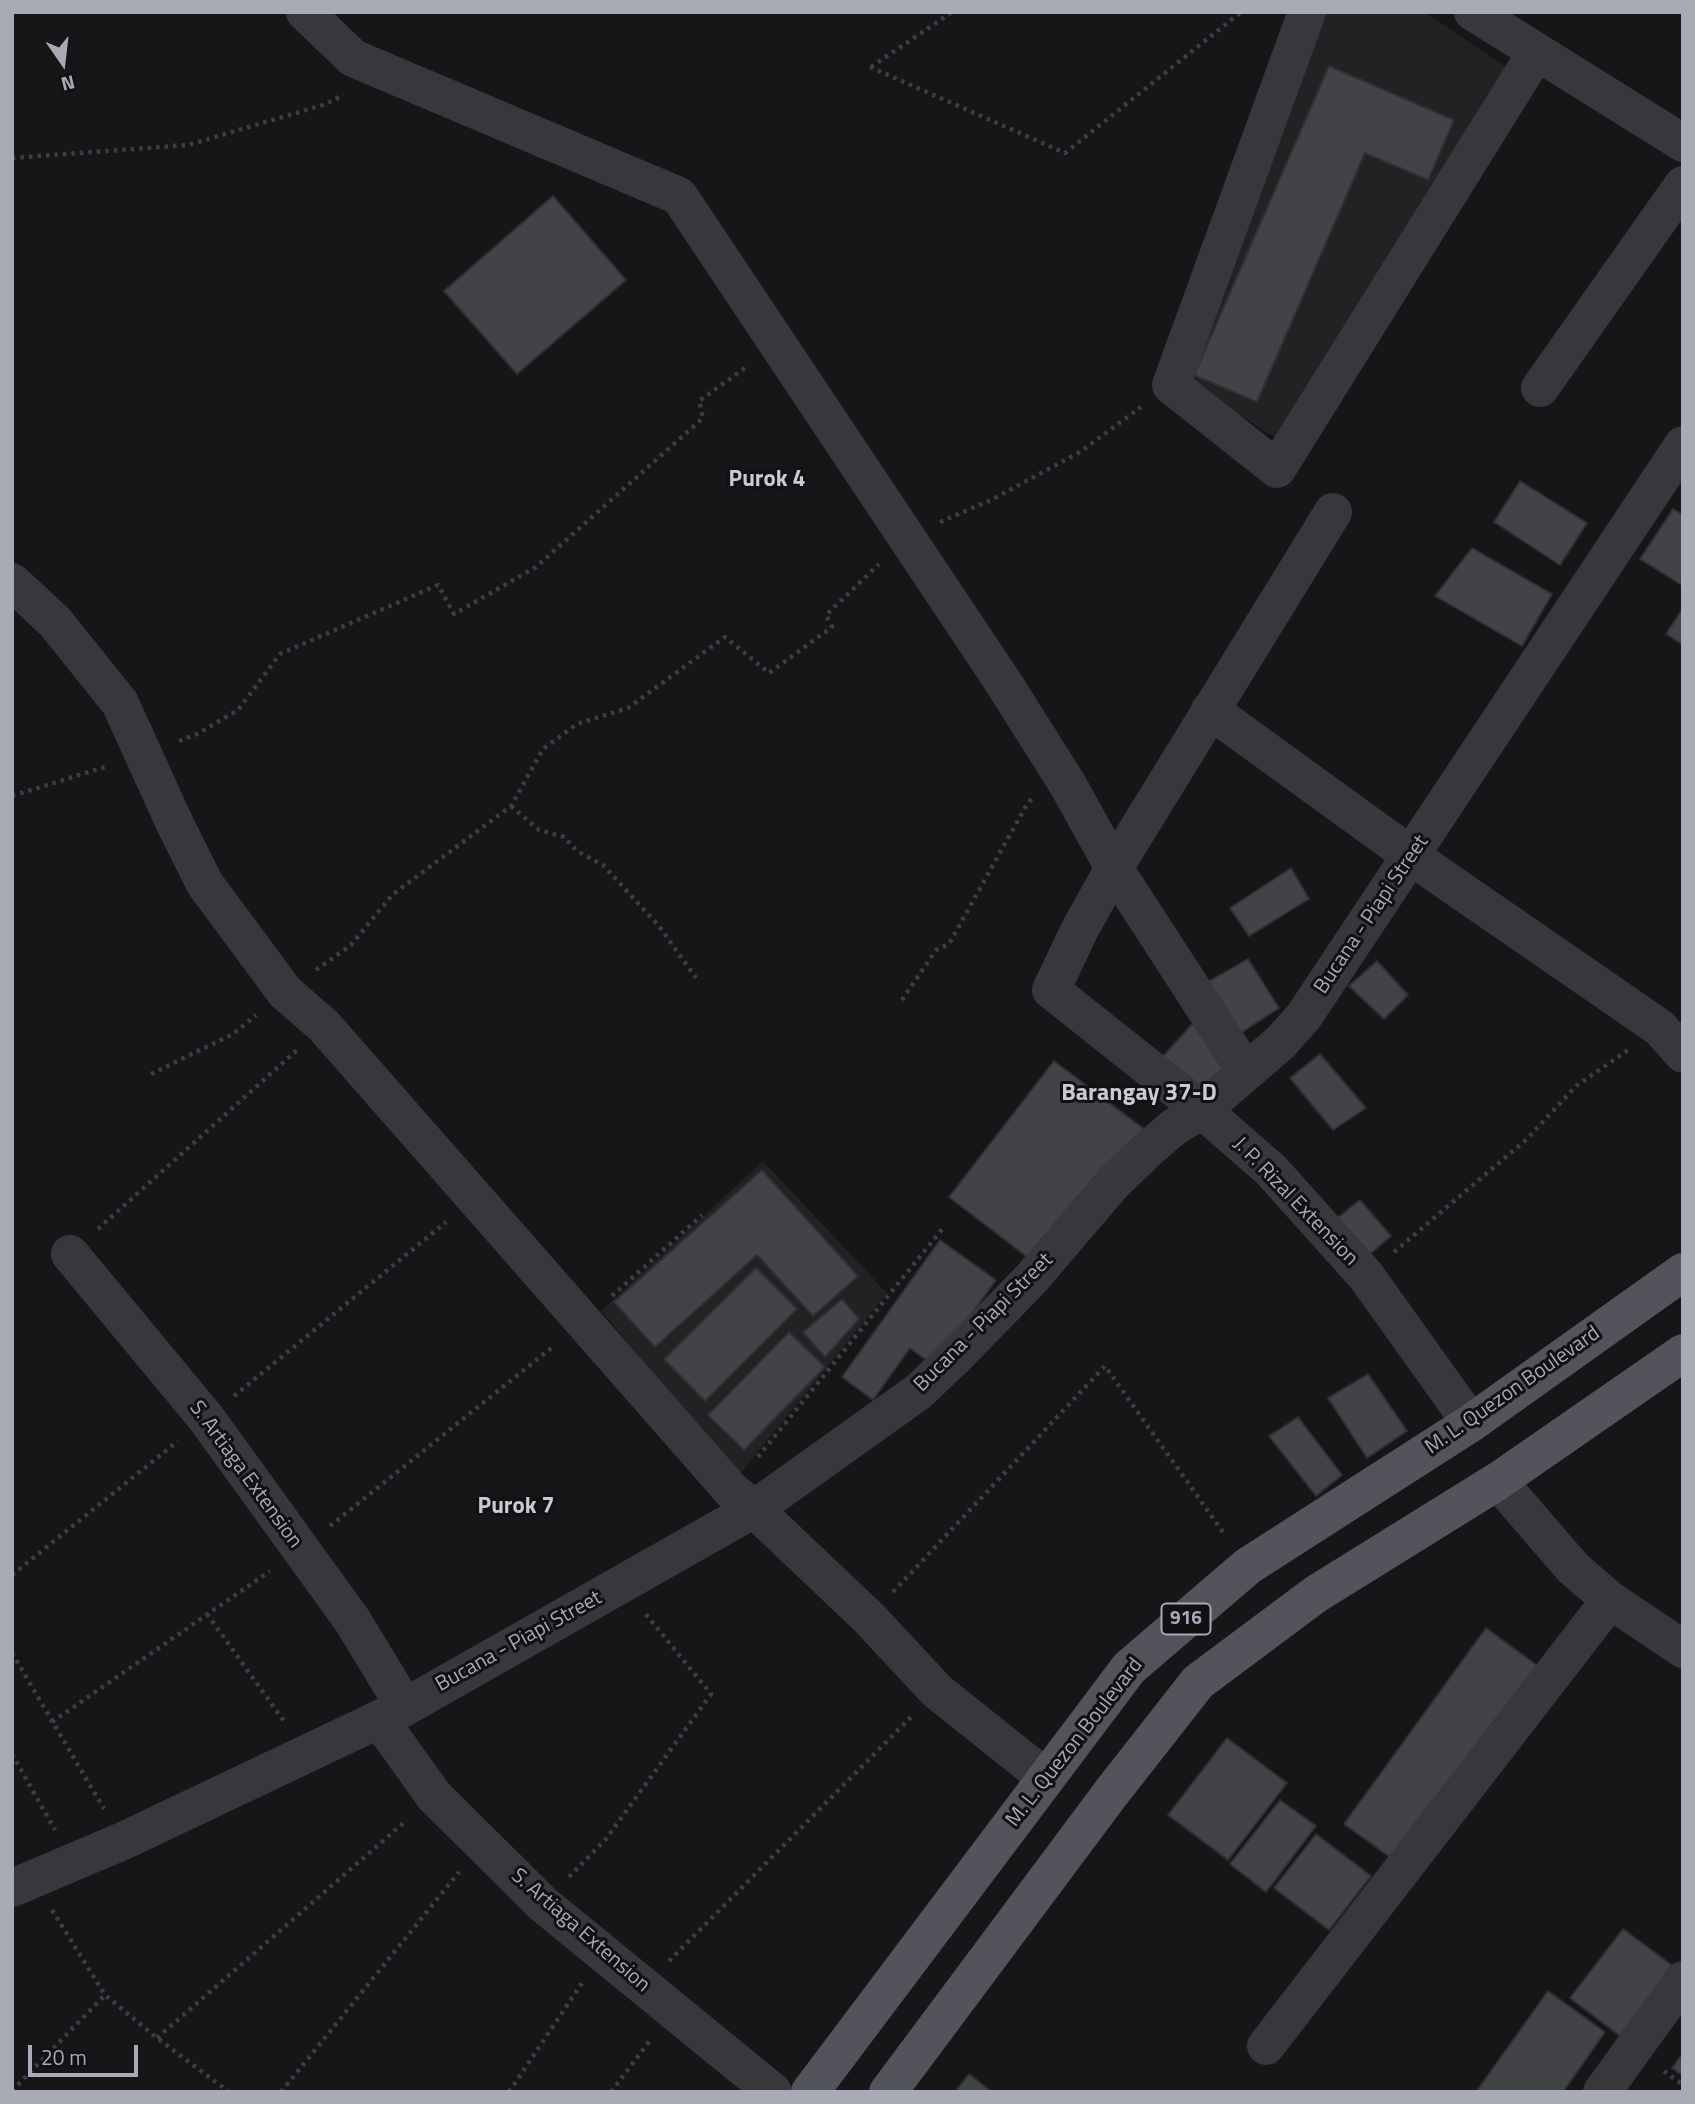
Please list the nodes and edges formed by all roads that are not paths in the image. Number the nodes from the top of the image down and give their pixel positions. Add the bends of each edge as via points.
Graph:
1 (305, 12) edge
2 (1307, 12) edge
3 (1473, 12) edge
4 (1536, 53) junction
5 (1683, 143) edge
6 (1683, 185) edge
7 (1540, 388) dead end
8 (1683, 445) edge
9 (1333, 512) dead end
10 (12, 582) edge
11 (1210, 710) junction
12 (1412, 856) junction
13 (1114, 868) junction
14 (1672, 1041) edge
15 (1246, 1072) junction
16 (1202, 1110) junction
17 (70, 1254) road end
18 (1683, 1272) edge
19 (1683, 1353) edge
20 (1471, 1423) junction
21 (1499, 1481) junction
22 (742, 1500) junction
23 (1610, 1600) junction
24 (1683, 1649) edge
25 (392, 1713) junction
26 (1046, 1778) junction
27 (22, 1884) edge
28 (1683, 1980) edge
29 (1266, 2046) dead end
30 (773, 2092) edge
31 (810, 2092) edge
32 (888, 2092) edge
33 (1602, 2092) edge

1 - 13 street via 353,58 679,196 1003,682
2 - 4 street via 1171,385 1277,469
3 - 4 street
4 - 5 street
6 - 7 street
8 - 12 street, Bucana - Piapi Street
9 - 11 street
10 - 22 street via 55,622 120,703 205,884 285,992 324,1026
11 - 12 street
11 - 13 street
12 - 14 street
12 - 15 street, Bucana - Piapi Street via 1304,1016
13 - 15 street
13 - 16 street, J. P. Rizal Extension via 1051,990
15 - 16 street, Bucana - Piapi Street
16 - 20 street, J. P. Rizal Extension via 1271,1170 1366,1276
16 - 22 street, Bucana - Piapi Street via 1143,1153 1031,1279 918,1392
17 - 25 street, S. Artiaga Extension via 206,1418 352,1620
18 - 20 main road, M. L. Quezon Boulevard / 916
19 - 21 main road, 916
20 - 26 main road, M. L. Quezon Boulevard / 916 via 1248,1566 1129,1668
21 - 23 street via 1573,1568
21 - 32 main road, 916 via 1316,1594 1198,1682
22 - 25 street, Bucana - Piapi Street via 622,1584
22 - 26 street via 869,1618 937,1691
23 - 24 street
23 - 29 street
25 - 27 street, Bucana - Piapi Street
25 - 30 street, S. Artiaga Extension via 434,1796 481,1844 543,1904
26 - 31 main road, M. L. Quezon Boulevard / 916
28 - 33 street

